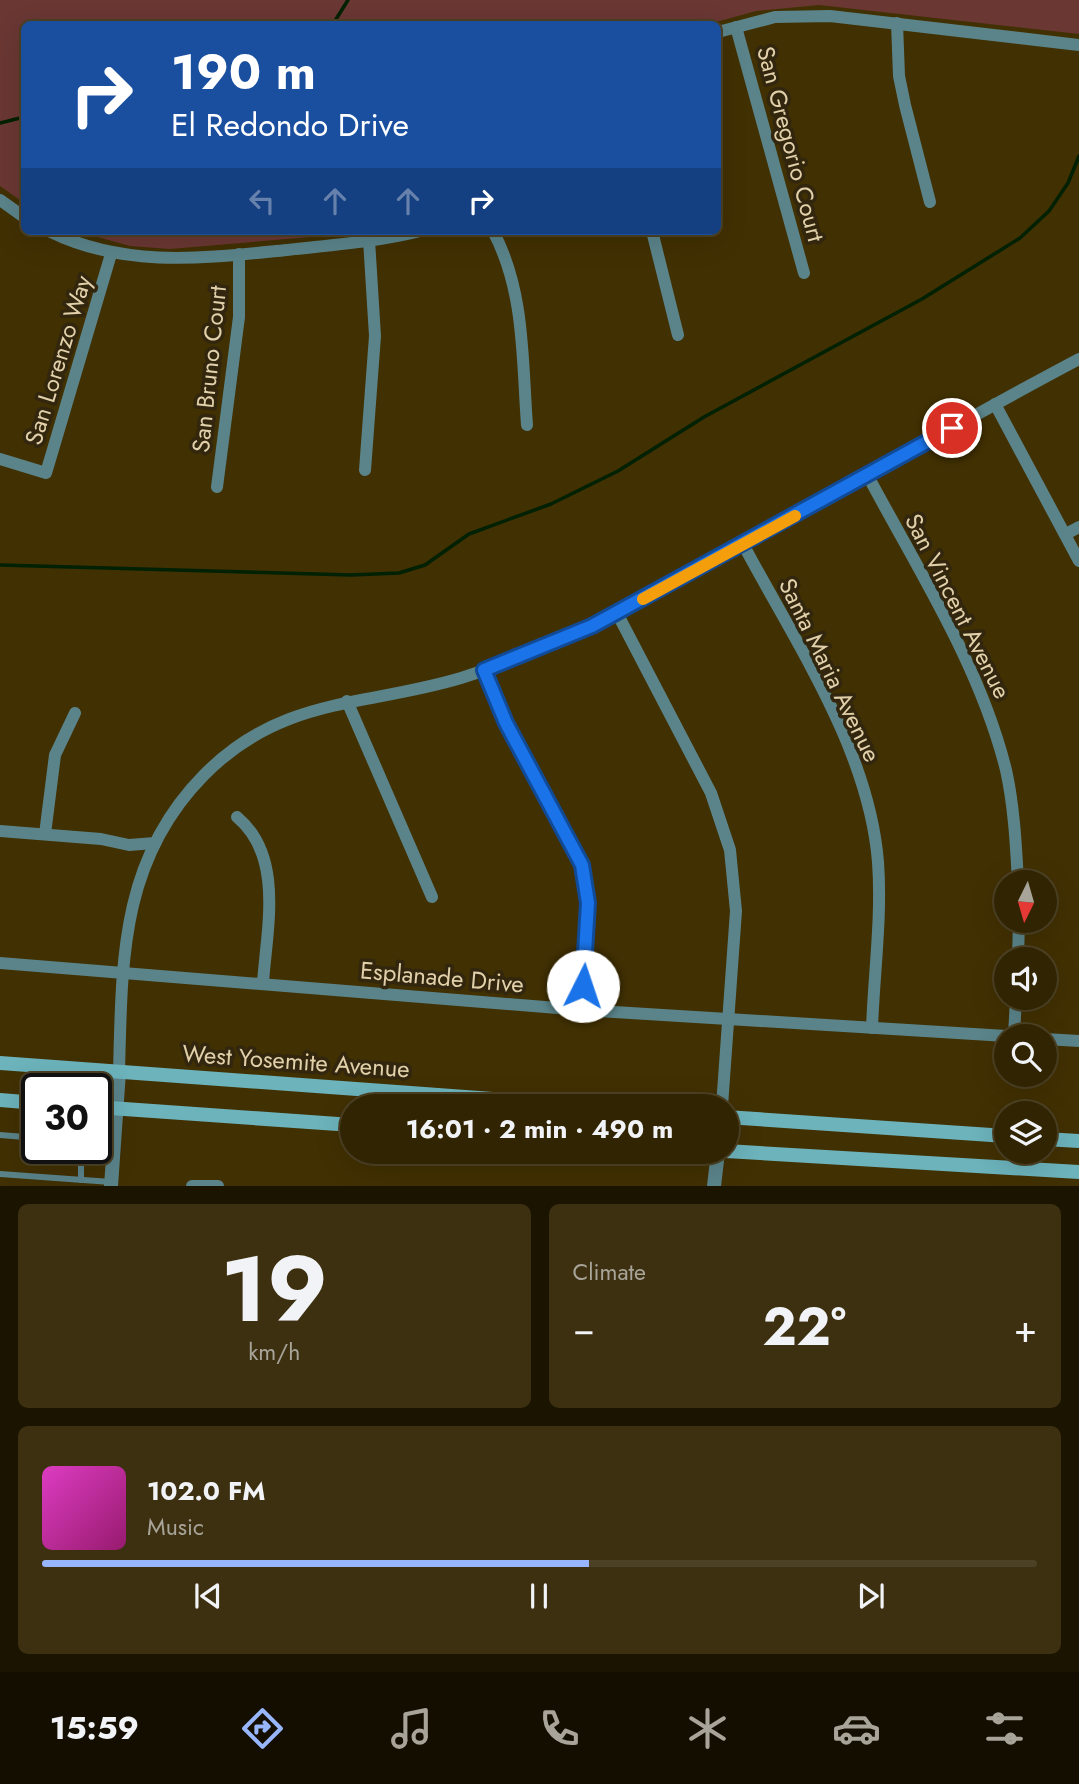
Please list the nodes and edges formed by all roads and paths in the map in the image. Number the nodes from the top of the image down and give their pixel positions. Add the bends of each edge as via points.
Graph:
1 (897, 23) junction
2 (736, 26) junction
3 (721, 31) edge
4 (1075, 45) edge
5 (0, 200) edge
6 (930, 202) dead end
7 (21, 215) edge
8 (60, 235) edge
9 (397, 235) edge
10 (495, 235) edge
11 (653, 235) edge
12 (369, 240) junction
13 (111, 254) junction
14 (239, 254) junction
15 (804, 273) dead end
16 (678, 335) dead end
17 (1079, 359) edge
18 (995, 404) junction
19 (527, 425) dead end
20 (0, 459) edge
21 (365, 470) dead end
22 (868, 476) junction
23 (217, 487) dead end
24 (1079, 527) edge
25 (1066, 534) junction
26 (743, 544) junction
27 (1079, 561) edge
28 (617, 613) junction
29 (484, 670) junction
30 (347, 701) junction
31 (75, 713) dead end
32 (237, 817) dead end
33 (0, 831) edge
34 (45, 834) junction
35 (155, 843) junction
36 (1017, 870) edge
37 (432, 897) dead end
38 (0, 963) edge
39 (122, 971) junction
40 (263, 982) junction
41 (582, 1010) junction
42 (729, 1021) junction
43 (872, 1028) junction
44 (994, 1035) edge
45 (1057, 1040) edge
46 (1079, 1041) edge
47 (0, 1063) edge
48 (119, 1072) junction
49 (423, 1094) edge
50 (723, 1094) edge
51 (0, 1100) edge
52 (21, 1102) edge
53 (112, 1109) edge
54 (116, 1109) junction
55 (739, 1118) edge
56 (340, 1124) edge
57 (0, 1135) edge
58 (994, 1135) edge
59 (21, 1136) edge
60 (1057, 1140) edge
61 (1079, 1141) edge
62 (739, 1152) edge
63 (81, 1164) edge
64 (717, 1164) edge
65 (23, 1165) dead end
66 (41, 1167) dead end
67 (59, 1168) dead end
68 (1079, 1172) edge
69 (0, 1174) edge
70 (23, 1175) junction
71 (40, 1177) junction
72 (58, 1178) junction
73 (81, 1180) junction
74 (111, 1184) edge
75 (194, 1184) edge
76 (218, 1185) edge
77 (714, 1185) edge

1 - 2 street via 802,15
1 - 4 street
1 - 6 street via 901,86
2 - 3 street
2 - 15 street, San Gregorio Court
5 - 7 street
8 - 13 street
9 - 12 street
10 - 19 street via 517,296
11 - 16 street
12 - 14 street
12 - 21 street via 375,336
13 - 14 street via 166,259
13 - 20 street, San Lorenzo Way via 46,473
14 - 23 street, San Bruno Court via 239,317
17 - 18 street
18 - 22 street
18 - 25 street
22 - 26 street
22 - 36 street, San Vincent Avenue via 965,658 990,719 1007,774
24 - 25 street
25 - 27 street
26 - 28 street
26 - 43 street, Santa Maria Avenue via 832,711 864,792 878,861
28 - 29 street via 556,643
28 - 42 street via 722,821 735,880
29 - 30 street
29 - 41 street via 506,723 582,865 588,903
30 - 35 street via 292,717 238,746 187,794
30 - 37 street
31 - 34 street via 55,755
32 - 40 street via 257,838 266,869
33 - 34 street
34 - 35 street via 129,845
35 - 39 street via 131,905
38 - 39 street, Esplanade Drive
39 - 40 street, Esplanade Drive
39 - 48 street
40 - 41 street, Esplanade Drive
41 - 42 street, Esplanade Drive
42 - 43 street, Esplanade Drive
42 - 50 street
43 - 44 street, Esplanade Drive
45 - 46 street
47 - 48 main road, West Yosemite Avenue
48 - 49 main road, West Yosemite Avenue
48 - 54 street
51 - 52 main road
53 - 54 main road
54 - 56 main road
54 - 74 street
55 - 58 main road
57 - 59 lane
60 - 61 main road
62 - 68 main road
63 - 73 lane
64 - 77 street
65 - 70 lane
66 - 71 lane
67 - 72 lane
69 - 70 lane
70 - 71 lane
71 - 72 lane
72 - 73 lane
73 - 74 lane
75 - 76 street

